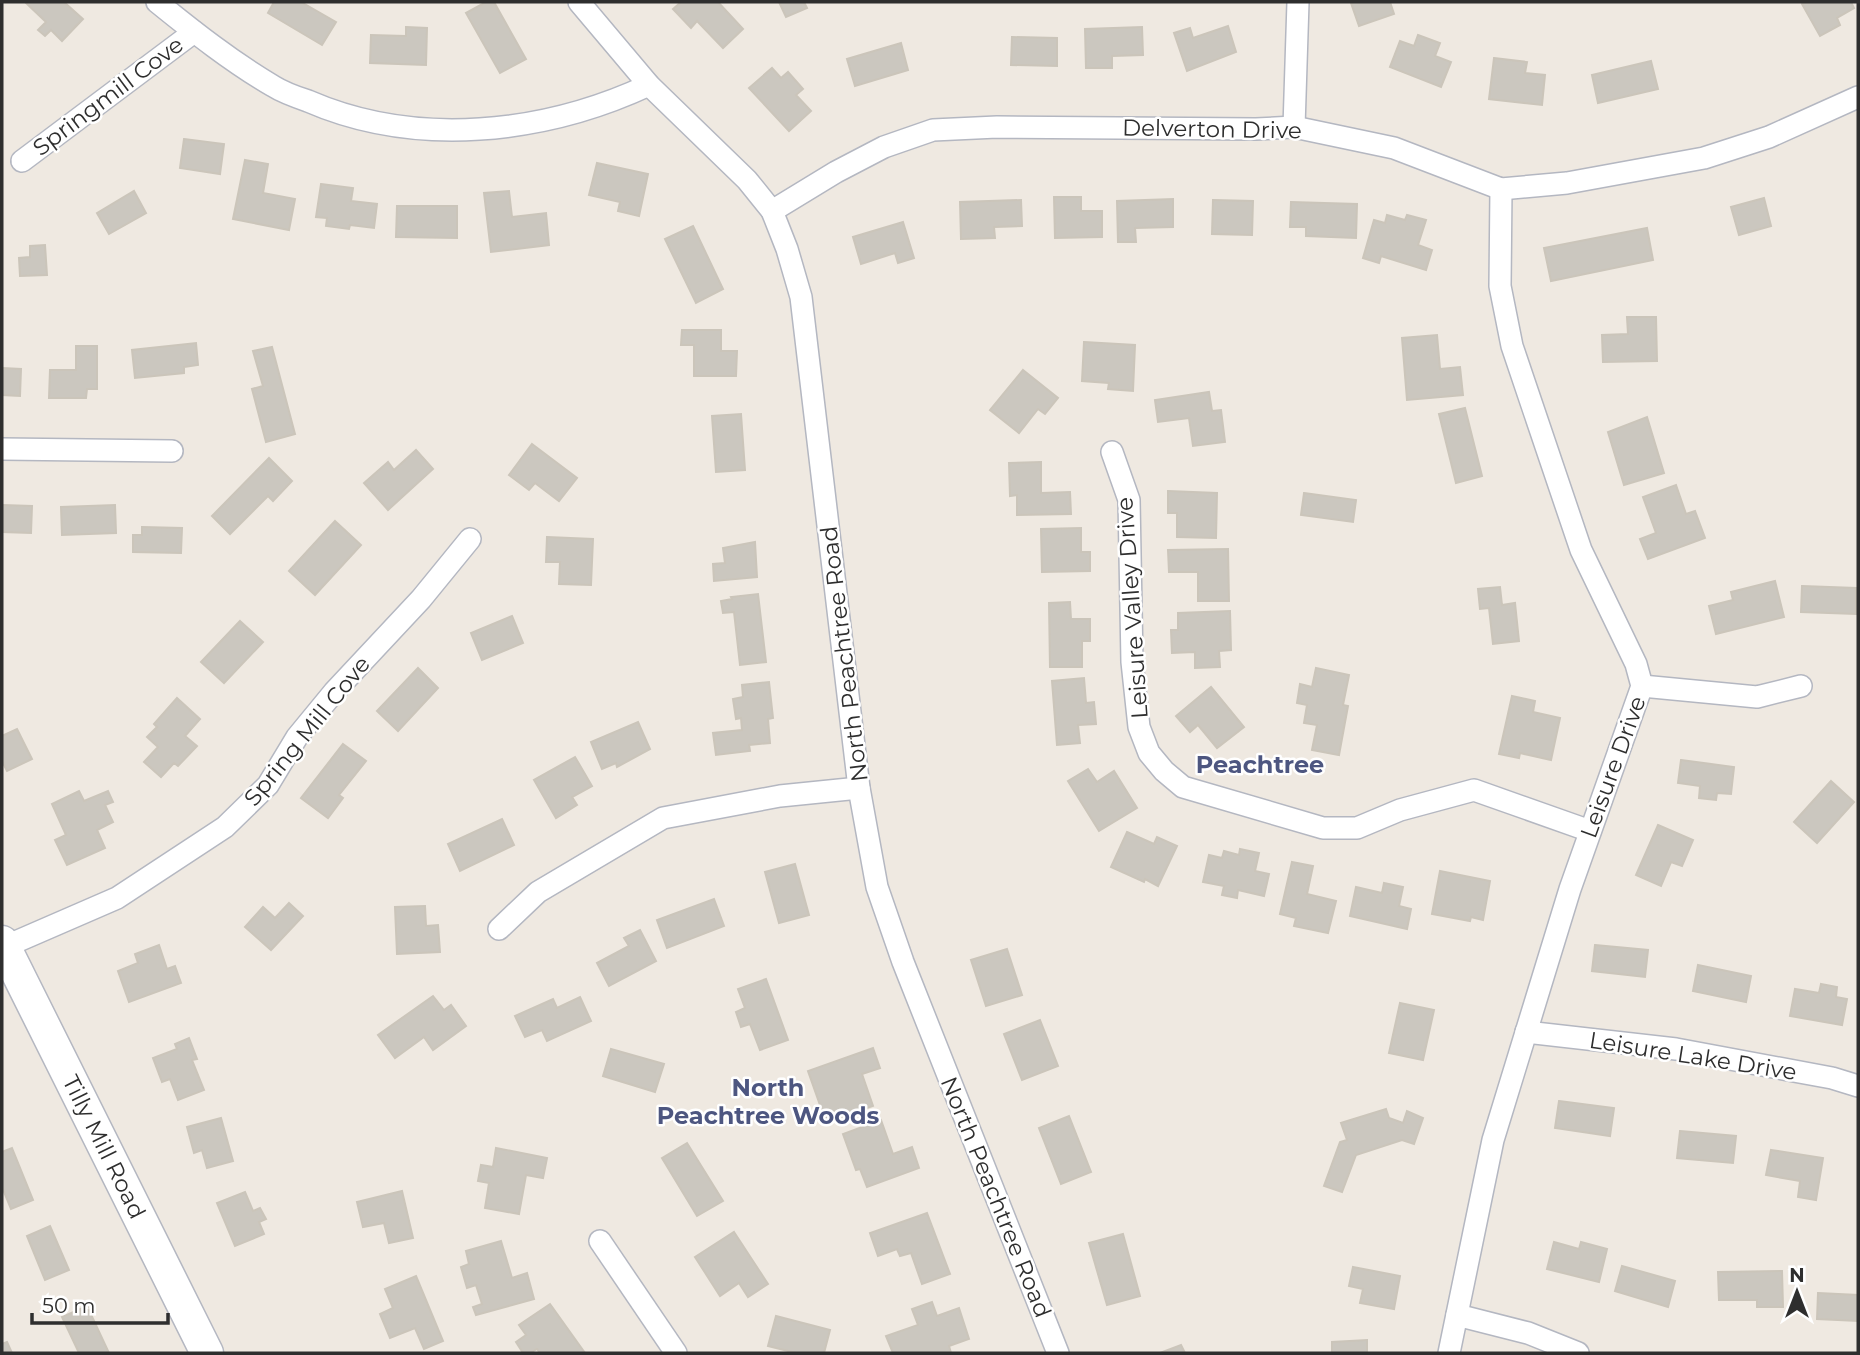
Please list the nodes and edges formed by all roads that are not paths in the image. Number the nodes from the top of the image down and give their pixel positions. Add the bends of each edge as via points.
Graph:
1 (157, 2) edge
2 (1298, 2) edge
3 (584, 4) edge
4 (194, 32) junction
5 (649, 85) junction
6 (1858, 97) edge
7 (1294, 127) junction
8 (22, 160) dead end
9 (1500, 189) junction
10 (772, 211) junction
11 (2, 449) edge
12 (172, 452) dead end
13 (1112, 452) dead end
14 (470, 538) dead end
15 (1642, 686) junction
16 (1801, 686) dead end
17 (859, 788) junction
18 (1590, 831) junction
19 (499, 929) dead end
20 (3, 945) edge
21 (1526, 1032) junction
22 (1858, 1086) edge
23 (600, 1241) dead end
24 (1457, 1315) junction
25 (207, 1353) edge
26 (676, 1353) edge
27 (1058, 1353) edge
28 (1449, 1353) edge
29 (1578, 1353) edge

1 - 4 street
2 - 7 street
3 - 5 street, North Peachtree Road
4 - 5 street via 275,88 338,115 394,126 469,131 543,122 614,101
4 - 8 street, Springmill Cove
5 - 10 street, North Peachtree Road via 747,180
6 - 9 street, Delverton Drive via 1769,137 1704,158 1567,183
7 - 9 street, Delverton Drive via 1394,148
7 - 10 street, Delverton Drive via 933,130 884,147
9 - 15 street, Leisure Drive via 1500,286 1512,346 1581,550 1636,664
10 - 17 street, North Peachtree Road via 801,297
11 - 12 street
13 - 18 street, Leisure Valley Drive via 1129,500 1132,662 1139,727 1149,753 1183,787 1323,828 1357,828 1400,810 1474,790
14 - 20 street, Spring Mill Cove via 297,737 268,785 225,827 117,898
15 - 16 street via 1757,697
15 - 18 street, Leisure Drive
17 - 19 street via 779,796 663,818 538,892
17 - 27 street, North Peachtree Road via 877,887 890,924
18 - 21 street, Leisure Drive
20 - 25 street, Tilly Mill Road
21 - 22 street, Leisure Lake Drive via 1676,1049
21 - 24 street, Leisure Drive via 1493,1140
23 - 26 street
24 - 28 street, Leisure Drive
24 - 29 street via 1528,1333

